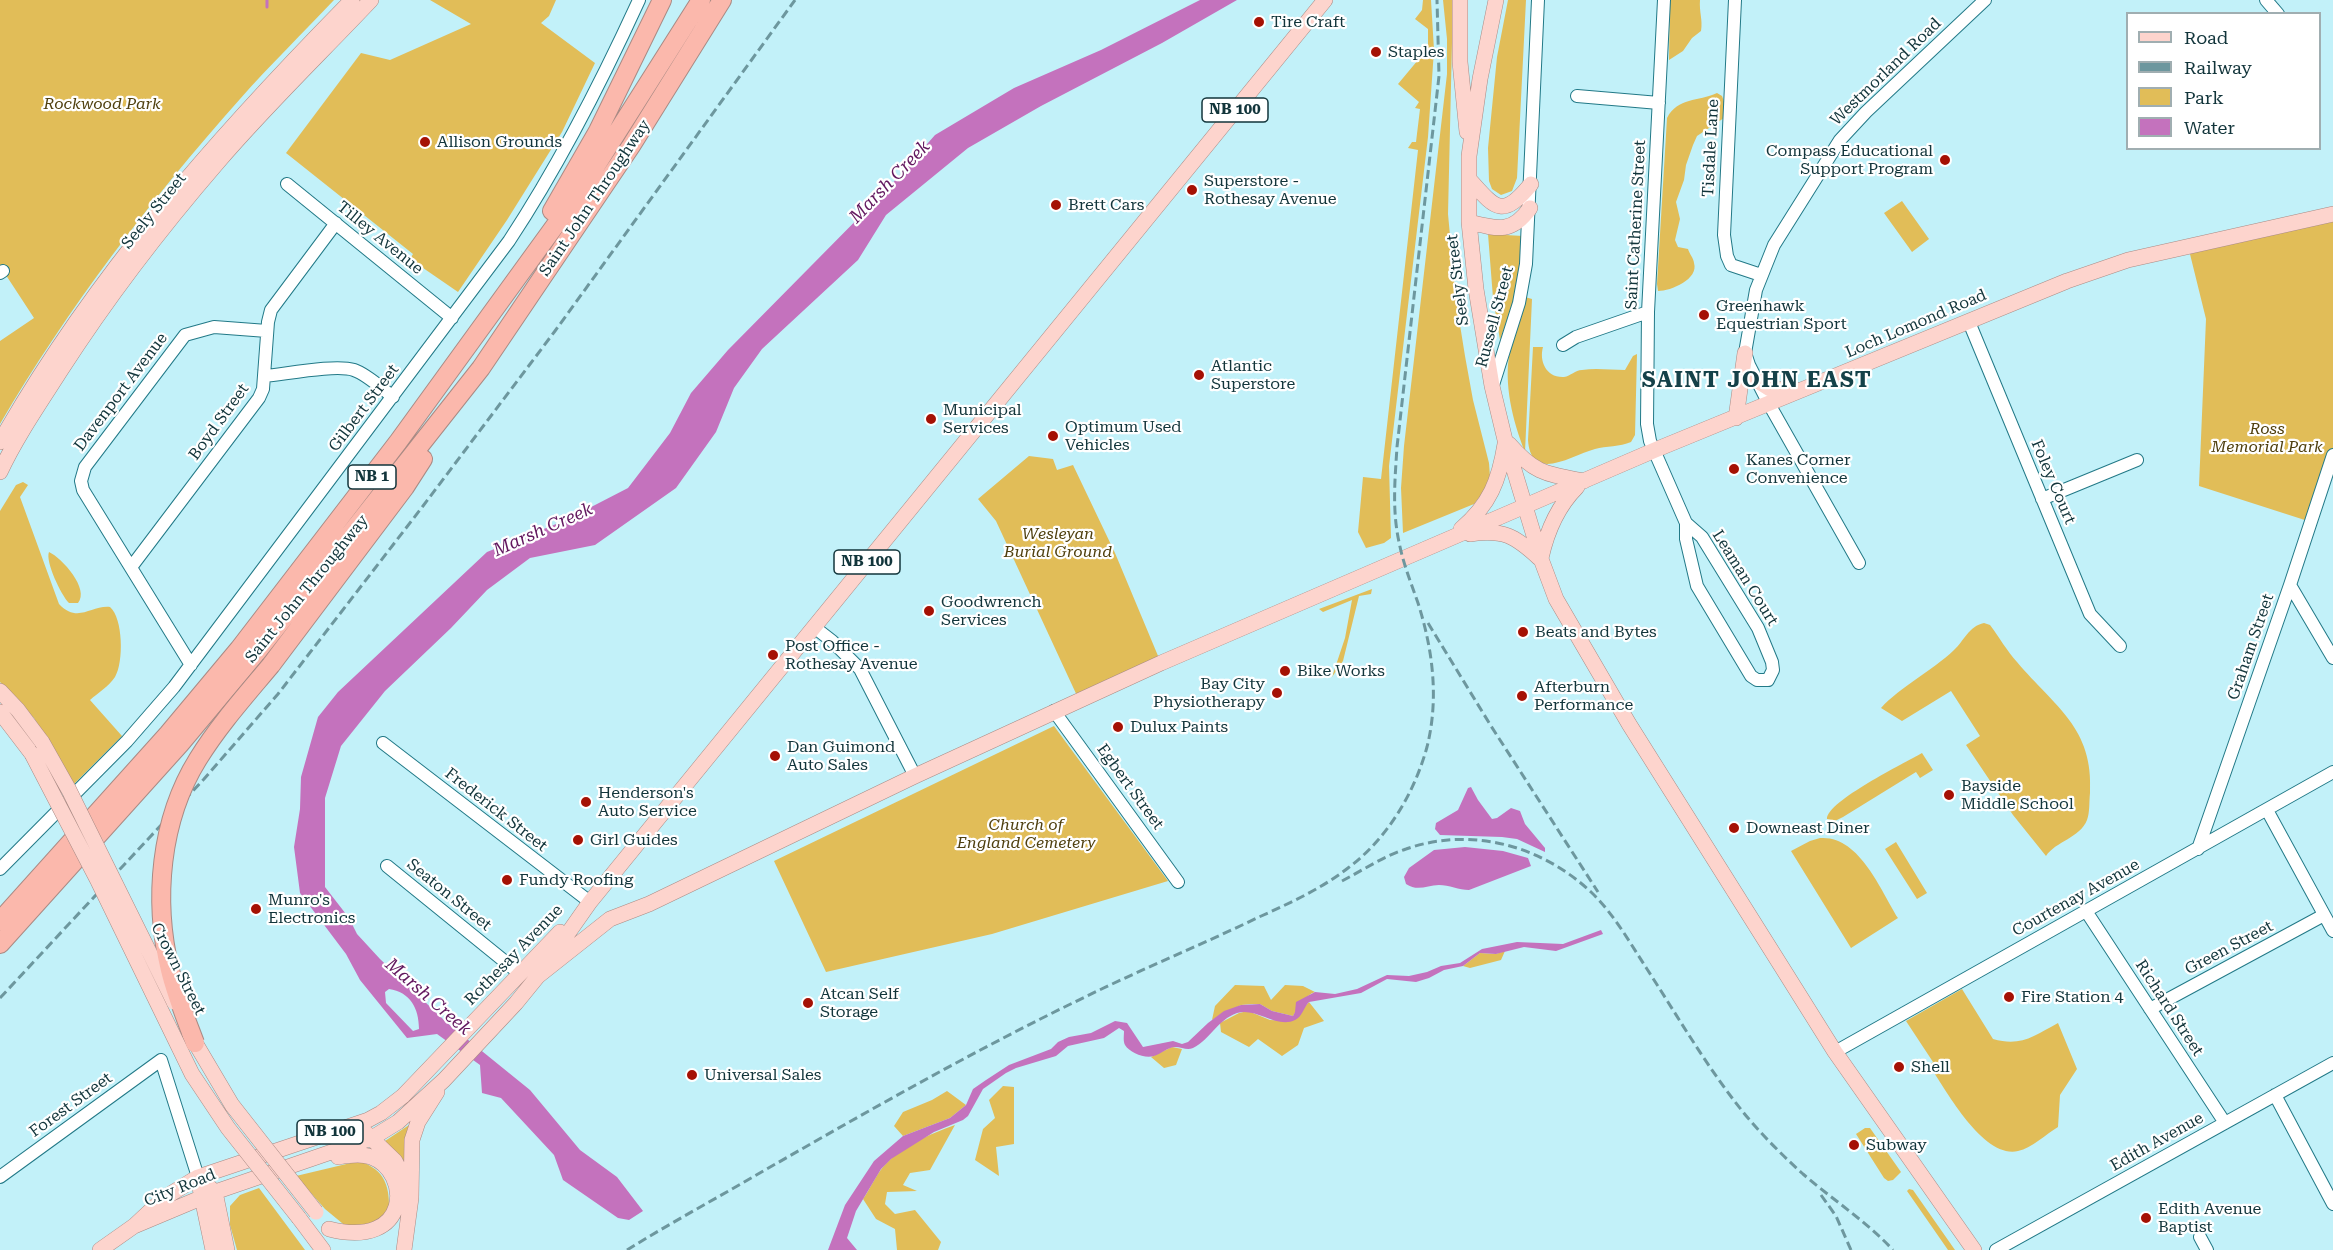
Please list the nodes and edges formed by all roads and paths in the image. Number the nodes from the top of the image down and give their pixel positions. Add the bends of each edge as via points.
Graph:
1 (352, 0) edge
2 (371, 0) edge
3 (639, 0) edge
4 (662, 0) edge
5 (701, 0) edge
6 (722, 0) edge
7 (1325, 0) edge
8 (1461, 0) edge
9 (1491, 0) edge
10 (1496, 0) edge
11 (1538, 0) edge
12 (1664, 0) edge
13 (1736, 0) edge
14 (1985, 0) edge
15 (1486, 45) junction
16 (1577, 96) dead end
17 (1659, 103) junction
18 (1469, 156) junction
19 (1469, 179) junction
20 (287, 184) dead end
21 (1531, 184) junction
22 (1530, 208) junction
23 (2333, 214) edge
24 (1470, 222) junction
25 (336, 223) junction
26 (1761, 275) junction
27 (496, 305) junction
28 (1648, 312) junction
29 (452, 318) junction
30 (1969, 322) junction
31 (267, 331) junction
32 (1563, 345) dead end
33 (1745, 352) junction
34 (481, 368) junction
35 (265, 376) junction
36 (1756, 380) junction
37 (1492, 386) junction
38 (1805, 389) junction
39 (393, 397) junction
40 (1769, 404) junction
41 (1736, 418) junction
42 (1505, 440) junction
43 (0, 442) edge
44 (1654, 450) junction
45 (2333, 455) edge
46 (2137, 460) dead end
47 (0, 472) edge
48 (1584, 481) junction
49 (2042, 499) junction
50 (1525, 506) junction
51 (1686, 523) junction
52 (1452, 537) junction
53 (1541, 560) junction
54 (1859, 563) dead end
55 (132, 566) junction
56 (2290, 585) junction
57 (814, 627) junction
58 (2120, 646) dead end
59 (2333, 658) edge
60 (191, 665) junction
61 (0, 691) edge
62 (1054, 711) junction
63 (0, 712) edge
64 (383, 742) dead end
65 (37, 748) junction
66 (2333, 772) edge
67 (915, 776) junction
68 (2267, 810) junction
69 (2198, 849) junction
70 (387, 866) dead end
71 (0, 869) edge
72 (1178, 882) dead end
73 (590, 902) junction
74 (2086, 911) junction
75 (2324, 915) junction
76 (610, 919) junction
77 (0, 921) edge
78 (2333, 931) edge
79 (0, 944) edge
80 (519, 973) junction
81 (538, 976) junction
82 (2150, 1009) junction
83 (195, 1043) junction
84 (1835, 1052) junction
85 (443, 1054) joint
86 (2333, 1062) edge
87 (457, 1065) joint
88 (444, 1080) junction
89 (2275, 1095) junction
90 (2225, 1123) junction
91 (352, 1125) junction
92 (372, 1138) junction
93 (300, 1163) junction
94 (0, 1177) edge
95 (198, 1177) junction
96 (208, 1195) junction
97 (411, 1198) junction
98 (2333, 1204) edge
99 (134, 1226) junction
100 (330, 1229) junction
101 (310, 1231) junction
102 (2200, 1237) dead end
103 (340, 1243) dead end
104 (114, 1244) edge
105 (100, 1250) edge
106 (213, 1250) edge
107 (227, 1250) edge
108 (316, 1250) edge
109 (323, 1250) edge
110 (404, 1250) edge
111 (1974, 1250) edge
112 (1996, 1250) edge
113 (2207, 1250) edge

1 - 43 main road, Seely Street via 156,213 65,338
2 - 47 main road, Seely Street via 248,129 171,218 78,344
3 - 29 street, Gilbert Street via 555,167 509,241
4 - 27 highway via 598,131
5 - 27 highway, Saint John Throughway / NB 1 via 584,184
6 - 34 highway, Saint John Throughway / NB 1 via 631,146
7 - 57 main road, NB 100
8 - 18 main road via 1460,62
9 - 15 main road, Seely Street
10 - 15 main road, Seely Street
11 - 21 street, Russell Street
12 - 17 street, Saint Catherine Street
13 - 26 street, Tisdale Lane via 1724,236 1731,265
14 - 26 street, Westmorland Road via 1840,140 1774,245
15 - 18 main road, Seely Street
16 - 17 street
17 - 28 street, Saint Catherine Street
18 - 19 main road, Seely Street
19 - 21 main road via 1491,202 1501,206 1514,203
19 - 24 main road, Seely Street
20 - 25 street, Tilley Avenue
21 - 22 street, Russell Street
22 - 24 main road via 1518,223 1510,226
22 - 37 street, Russell Street via 1519,303
23 - 30 main road, Loch Lomond Road via 2127,260 2078,276
24 - 37 main road, Seely Street via 1477,299
25 - 29 street, Tilley Avenue
25 - 31 street, Boyd Street via 272,307
26 - 33 street, Westmorland Road
27 - 77 highway, Saint John Throughway / NB 1 via 398,442 239,649
28 - 32 street
28 - 44 street, Saint Catherine Street via 1647,424
29 - 39 street, Gilbert Street
30 - 38 main road, Loch Lomond Road
30 - 49 street, Foley Court
31 - 35 street, Boyd Street
31 - 55 street, Davenport Avenue via 214,327 185,335 85,467 83,490
33 - 36 street
33 - 41 main road
34 - 79 highway, Saint John Throughway / NB 1 via 253,657
34 - 83 highway, bridge via 405,488 197,761 179,797 166,845 162,900 174,985
35 - 39 street via 351,369
35 - 55 street, Boyd Street via 259,398
36 - 38 main road via 1770,389
36 - 40 street
37 - 42 main road, Seely Street
38 - 40 main road, Loch Lomond Road
39 - 60 street, Gilbert Street
40 - 41 main road, Loch Lomond Road
40 - 54 street
41 - 44 main road, Loch Lomond Road
42 - 48 main road via 1538,471
42 - 50 main road, Seely Street
42 - 52 main road via 1488,500
44 - 48 main road, Loch Lomond Road
44 - 51 street, Leaman Court
45 - 56 street, Graham Street
46 - 49 street
48 - 50 main road, Loch Lomond Road
48 - 53 main road via 1559,509
49 - 58 street, Foley Court via 2090,614
50 - 52 main road, Loch Lomond Road
50 - 53 main road, Seely Street
51 - 51 street, Leaman Court via 1693,575 1702,597 1750,676 1768,680 1772,662 1758,628 1702,537
52 - 53 main road via 1500,532 1520,541
52 - 62 main road
53 - 84 main road, Seely Street via 1556,599 1629,724
55 - 60 street, Davenport Avenue
56 - 59 street
56 - 69 street, Graham Street
57 - 67 street via 860,669
57 - 73 main road, NB 100
60 - 71 street, Gilbert Street via 143,723
61 - 65 main road, Crown Street via 18,710
62 - 67 main road
62 - 72 street, Egbert Street
63 - 65 main road, Crown Street
64 - 73 street, Frederick Street
65 - 83 main road, Crown Street, bridge via 69,790
65 - 101 main road, Crown Street, bridge via 192,1074 228,1128
66 - 68 street, Courtenay Avenue
67 - 76 main road
68 - 69 street, Courtenay Avenue
68 - 75 street
69 - 74 street, Courtenay Avenue
70 - 80 street, Seaton Street
73 - 76 main road
73 - 80 main road, Rothesay Avenue / NB 100
73 - 81 main road, Rothesay Avenue / NB 100
74 - 82 street, Richard Street
74 - 84 street, Courtenay Avenue
75 - 78 street
75 - 82 street, Green Street
76 - 81 main road
80 - 85 main road, Rothesay Avenue / NB 100
81 - 87 main road, Rothesay Avenue / NB 100
82 - 90 street, Richard Street
83 - 100 main road, Crown Street, bridge via 242,1119
84 - 111 main road, Seely Street
85 - 91 main road, City Road / NB 100 via 391,1106
86 - 89 street, Edith Avenue
87 - 88 main road, City Road / NB 100
88 - 92 main road, City Road / NB 100 via 407,1114
88 - 97 main road via 415,1129
89 - 90 street, Edith Avenue
89 - 98 street
90 - 112 street, Edith Avenue
91 - 92 main road
91 - 95 main road, City Road / NB 100
92 - 93 main road, City Road / NB 100
92 - 97 main road via 401,1168
93 - 96 main road, City Road / NB 100
93 - 100 main road via 349,1155 371,1157 381,1163 394,1183 396,1221 383,1240 375,1244 354,1243
94 - 95 street, Forest Street via 160,1060
95 - 96 main road
95 - 99 main road, City Road / NB 100 via 164,1198
96 - 99 main road, City Road / NB 100
96 - 106 main road
96 - 107 main road
97 - 110 main road
99 - 104 main road, NB 100
100 - 103 main road, Crown Street
101 - 108 main road
101 - 109 main road, Crown Street
102 - 113 street
104 - 105 main road, NB 100

